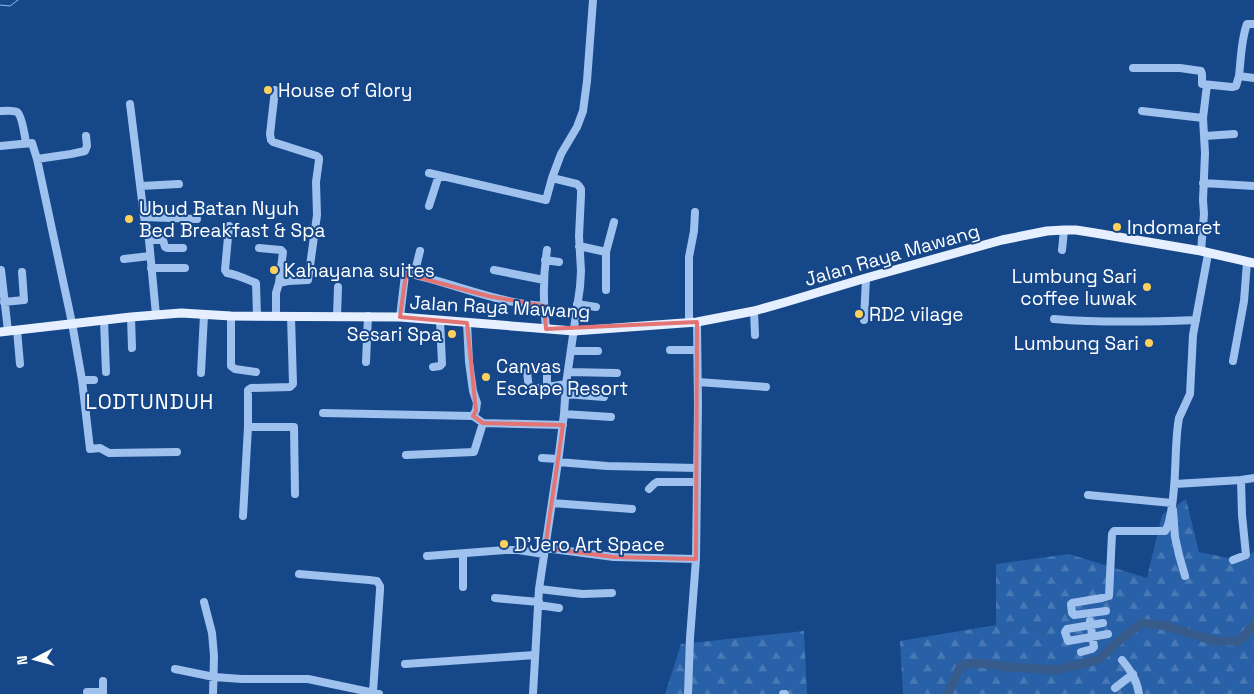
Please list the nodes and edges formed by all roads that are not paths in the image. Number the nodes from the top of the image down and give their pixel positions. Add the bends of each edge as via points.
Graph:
1 (593, 0) edge
2 (1254, 24) edge
3 (1133, 68) dead end
4 (1239, 76) junction
5 (1254, 78) edge
6 (1206, 85) junction
7 (275, 90) dead end
8 (130, 104) dead end
9 (1142, 111) dead end
10 (0, 112) edge
11 (1203, 118) junction
12 (1234, 134) dead end
13 (86, 136) dead end
14 (1205, 136) junction
15 (26, 143) junction
16 (0, 146) edge
17 (37, 159) junction
18 (429, 172) dead end
19 (440, 175) junction
20 (552, 178) junction
21 (1203, 183) junction
22 (179, 184) dead end
23 (141, 186) junction
24 (1254, 186) edge
25 (429, 206) dead end
26 (695, 212) dead end
27 (144, 217) junction
28 (197, 219) dead end
29 (614, 222) dead end
30 (229, 226) dead end
31 (1064, 230) junction
32 (149, 240) junction
33 (579, 246) junction
34 (184, 248) dead end
35 (259, 248) dead end
36 (547, 250) dead end
37 (1062, 250) dead end
38 (420, 251) dead end
39 (606, 252) junction
40 (1205, 253) junction
41 (150, 256) junction
42 (124, 259) dead end
43 (546, 260) junction
44 (559, 262) dead end
45 (1250, 262) edge
46 (151, 268) junction
47 (185, 268) dead end
48 (1, 270) edge
49 (494, 270) dead end
50 (22, 272) dead end
51 (414, 274) junction
52 (866, 278) junction
53 (544, 280) junction
54 (279, 283) junction
55 (338, 287) dead end
56 (606, 290) dead end
57 (4, 302) junction
58 (577, 304) junction
59 (544, 306) junction
60 (596, 307) dead end
61 (754, 311) junction
62 (156, 315) junction
63 (204, 315) junction
64 (276, 315) junction
65 (231, 316) junction
66 (256, 316) junction
67 (291, 316) junction
68 (337, 316) junction
69 (368, 316) junction
70 (131, 317) junction
71 (400, 317) junction
72 (1054, 319) dead end
73 (104, 320) junction
74 (440, 320) junction
75 (864, 320) dead end
76 (1196, 320) junction
77 (693, 322) junction
78 (72, 323) junction
79 (468, 323) junction
80 (546, 329) junction
81 (9, 331) edge
82 (574, 331) junction
83 (756, 334) dead end
84 (132, 348) dead end
85 (670, 350) dead end
86 (697, 350) junction
87 (571, 351) junction
88 (598, 351) dead end
89 (1233, 361) dead end
90 (366, 362) dead end
91 (20, 364) dead end
92 (433, 367) dead end
93 (547, 369) dead end
94 (106, 372) dead end
95 (256, 372) dead end
96 (527, 372) dead end
97 (568, 372) junction
98 (202, 373) dead end
99 (617, 373) dead end
100 (82, 380) junction
101 (94, 380) dead end
102 (698, 382) junction
103 (566, 384) junction
104 (547, 387) junction
105 (766, 387) dead end
106 (565, 394) junction
107 (604, 397) dead end
108 (323, 412) dead end
109 (564, 414) junction
110 (472, 416) junction
111 (611, 417) dead end
112 (483, 423) junction
113 (563, 425) junction
114 (248, 427) junction
115 (177, 452) dead end
116 (406, 455) dead end
117 (542, 458) dead end
118 (558, 461) junction
119 (697, 468) junction
120 (1254, 478) edge
121 (1241, 480) junction
122 (698, 482) junction
123 (1175, 484) junction
124 (649, 489) dead end
125 (295, 494) dead end
126 (1088, 495) dead end
127 (552, 503) junction
128 (1172, 504) junction
129 (632, 509) dead end
130 (243, 516) dead end
131 (544, 551) junction
132 (463, 554) junction
133 (427, 556) dead end
134 (696, 560) junction
135 (1234, 560) dead end
136 (298, 574) dead end
137 (1186, 576) dead end
138 (463, 587) dead end
139 (539, 589) junction
140 (612, 593) dead end
141 (495, 598) dead end
142 (204, 602) dead end
143 (538, 604) junction
144 (559, 608) dead end
145 (1106, 611) dead end
146 (1089, 614) junction
147 (1103, 623) dead end
148 (1090, 625) junction
149 (1108, 634) dead end
150 (1092, 636) junction
151 (1082, 652) dead end
152 (535, 655) junction
153 (1122, 660) dead end
154 (405, 664) dead end
155 (175, 668) dead end
156 (1133, 674) junction
157 (214, 677) junction
158 (103, 681) dead end
159 (333, 685) junction
160 (1115, 688) dead end
161 (87, 692) dead end
162 (103, 693) edge
163 (376, 693) edge
164 (213, 694) edge
165 (331, 694) edge
166 (533, 694) edge
167 (688, 694) edge
168 (1139, 694) edge

1 - 20 street via 583,111
2 - 4 street via 1248,24 1243,38
3 - 6 street via 1201,71 1201,82
4 - 5 street
4 - 6 street via 1235,87
6 - 11 street
7 - 54 street via 272,142 319,158 317,215 308,280
8 - 23 street
9 - 11 street
10 - 15 street via 18,112
11 - 14 street
12 - 14 street
13 - 17 street via 85,151
14 - 21 street
15 - 16 street
15 - 17 street via 32,143
17 - 78 street
18 - 19 street
19 - 20 street via 546,200
19 - 25 street
20 - 33 street via 577,184 581,189
21 - 24 street
21 - 40 street
22 - 23 street
23 - 27 street
26 - 77 street via 689,257
27 - 28 street
27 - 32 street
29 - 39 street
30 - 66 street via 225,270 256,283
31 - 37 street
31 - 40 main road, Jalan Raya Mawang
31 - 52 main road, Jalan Raya Mawang via 1012,238
32 - 34 street via 162,240 167,248
32 - 41 street
33 - 39 street
33 - 58 street via 581,271
35 - 54 street via 283,252
36 - 43 street
38 - 51 street
39 - 56 street
40 - 45 main road, Jalan Raya Mawang
40 - 76 street
41 - 42 street
41 - 46 street
43 - 44 street
43 - 53 street
45 - 89 street
46 - 47 street
46 - 62 street
48 - 57 street
49 - 53 street
50 - 57 street via 24,300
51 - 59 street via 488,296
51 - 71 street via 405,275
52 - 61 main road, Jalan Raya Mawang
52 - 75 street
53 - 59 street
54 - 64 street
55 - 68 street
57 - 81 street
58 - 60 street
58 - 82 street
59 - 80 street
61 - 77 main road, Jalan Raya Mawang
61 - 83 street
62 - 63 main road, Jalan Raya Mawang
62 - 70 main road, Jalan Raya Mawang
63 - 65 main road, Jalan Raya Mawang
63 - 98 street
64 - 66 main road, Jalan Raya Mawang
64 - 67 main road, Jalan Raya Mawang
65 - 66 main road, Jalan Raya Mawang
65 - 95 street via 231,366
67 - 68 main road, Jalan Raya Mawang
67 - 114 street via 293,384 290,387 248,390
68 - 69 main road, Jalan Raya Mawang
69 - 71 main road, Jalan Raya Mawang
69 - 90 street
70 - 73 main road, Jalan Raya Mawang
70 - 84 street
71 - 74 main road, Jalan Raya Mawang
72 - 76 street via 1088,322
73 - 78 main road, Jalan Raya Mawang
73 - 94 street
74 - 79 main road, Jalan Raya Mawang
74 - 92 street via 442,364
76 - 123 street via 1190,394 1178,424
77 - 82 main road, Jalan Raya Mawang
77 - 86 street
78 - 81 main road, Jalan Raya Mawang
78 - 100 street
79 - 80 main road, Jalan Raya Mawang
79 - 110 street via 469,362 477,403
80 - 82 main road, Jalan Raya Mawang
81 - 91 street
82 - 87 street
85 - 86 street
86 - 102 street
87 - 88 street
87 - 97 street
93 - 104 street
96 - 104 street via 529,389
97 - 99 street
97 - 103 street
100 - 101 street
100 - 115 street via 91,449
102 - 105 street
102 - 119 street
103 - 104 street
103 - 106 street
106 - 107 street
106 - 109 street
108 - 110 street
109 - 111 street
109 - 113 street
110 - 112 street
112 - 113 street
112 - 116 street via 474,452
113 - 118 street
114 - 125 street via 294,427
114 - 130 street
117 - 118 street
118 - 119 street
118 - 127 street
119 - 122 street
120 - 121 street
121 - 123 street
121 - 135 street via 1246,555
122 - 124 street via 657,482
122 - 134 street
123 - 128 street
126 - 128 street
127 - 129 street
127 - 131 street
128 - 137 street via 1178,554
128 - 146 street via 1165,531 1116,531 1112,534 1109,596 1071,604 1074,615
131 - 132 street
131 - 134 street
131 - 139 street
132 - 133 street
132 - 138 street
134 - 167 street
136 - 163 street via 379,583
139 - 140 street via 582,594
139 - 143 street
141 - 143 street
142 - 157 street via 212,632
143 - 144 street
143 - 152 street
145 - 146 street
146 - 148 street
147 - 148 street
148 - 150 street
148 - 150 street via 1065,632 1068,641
149 - 150 street
150 - 151 street via 1094,647
152 - 154 street
152 - 166 street
153 - 156 street
155 - 157 street
156 - 160 street
156 - 168 street
157 - 159 street via 308,679
157 - 164 street
158 - 162 street
159 - 163 street
159 - 165 street
161 - 162 street

